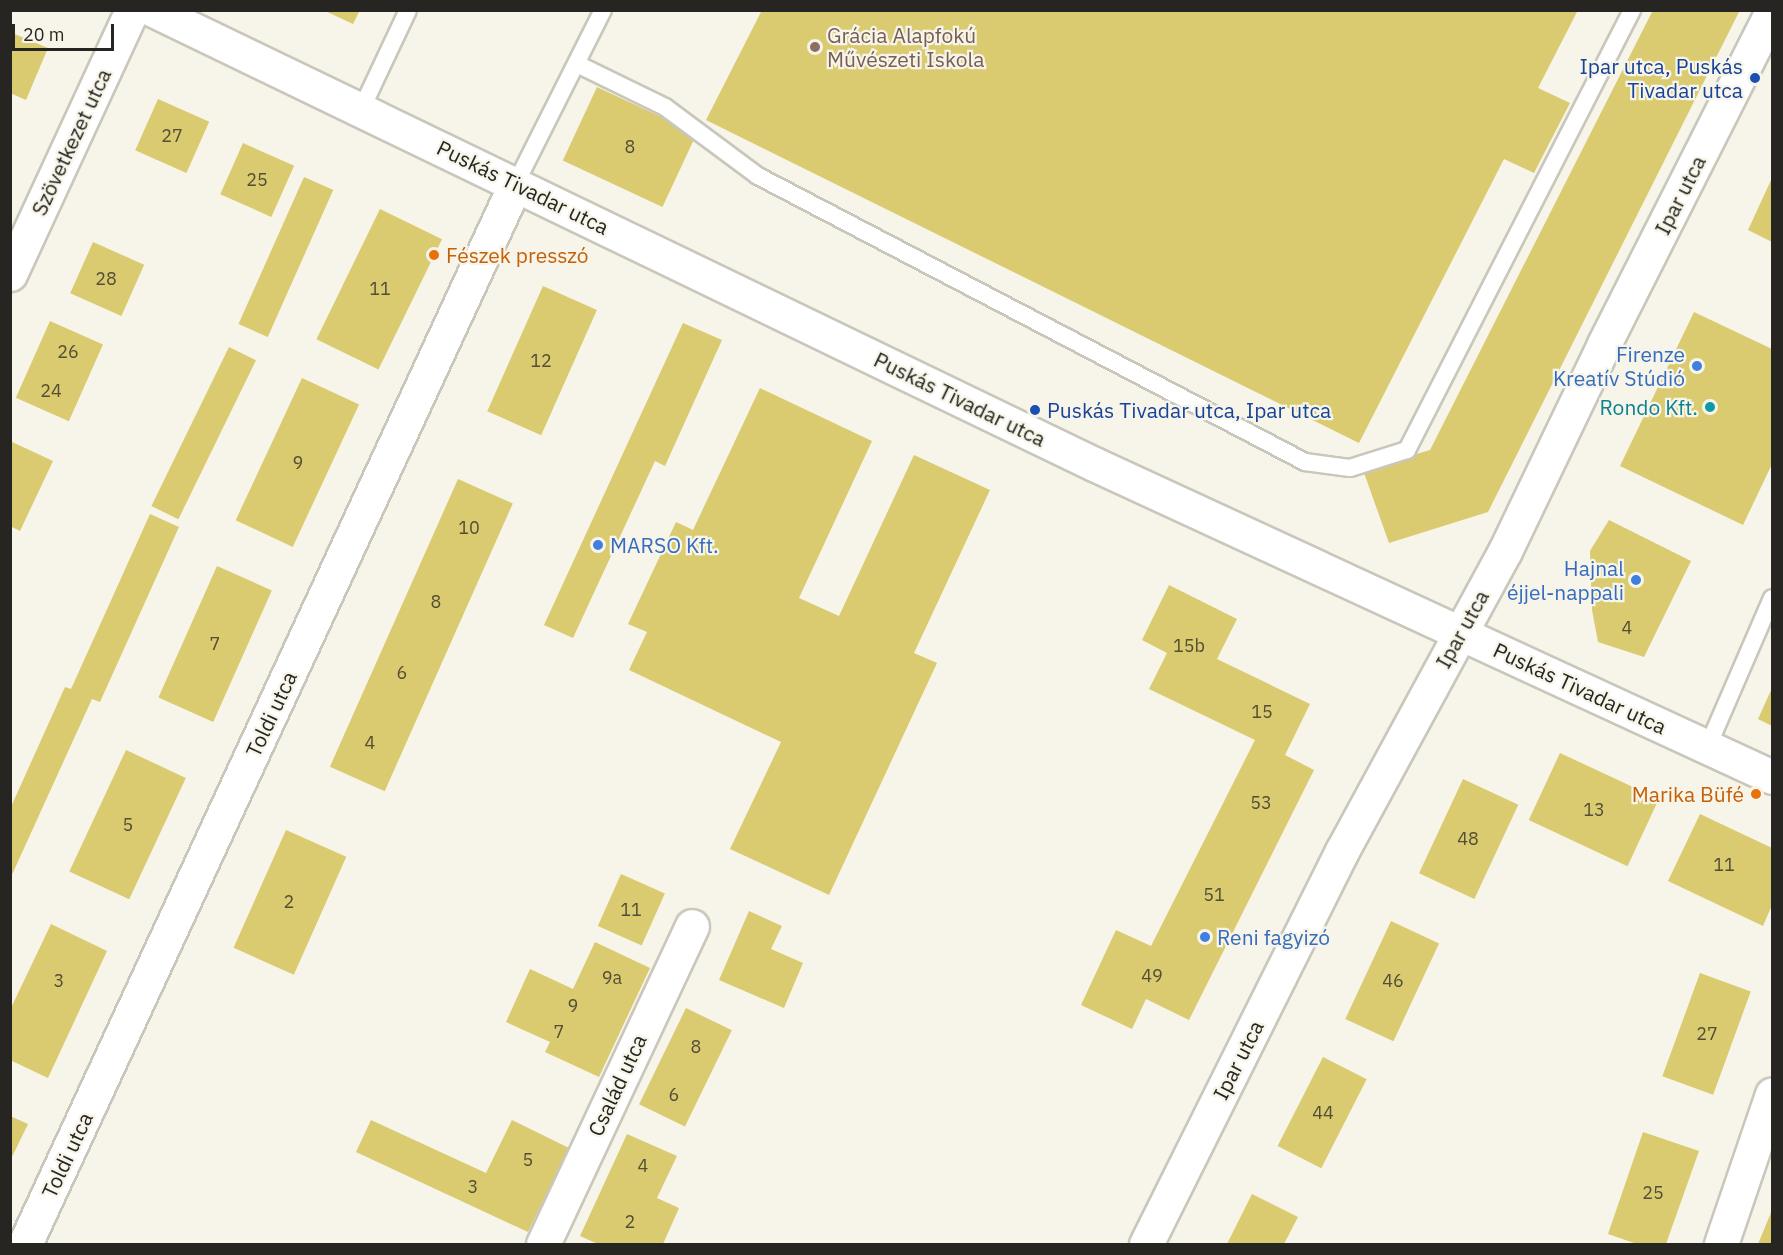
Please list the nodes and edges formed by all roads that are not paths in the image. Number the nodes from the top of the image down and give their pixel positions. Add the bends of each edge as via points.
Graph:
1 (132, 10) edge
2 (153, 10) edge
3 (408, 10) edge
4 (603, 10) edge
5 (1632, 10) edge
6 (1773, 11) edge
7 (577, 64) junction
8 (362, 110) junction
9 (516, 183) junction
10 (10, 274) edge
11 (1773, 598) edge
12 (1460, 632) junction
13 (1708, 746) junction
14 (1773, 777) edge
15 (692, 926) dead end
16 (1773, 1094) edge
17 (25, 1245) edge
18 (543, 1245) edge
19 (1146, 1245) edge
20 (1721, 1245) edge

1 - 10 street, Szövetkezet utca
2 - 8 street, Puskás Tivadar utca
3 - 8 lane
4 - 7 lane
5 - 7 lane via 1407,450 1350,468 1305,462 758,176 665,107
6 - 12 street, Ipar utca via 1604,344 1505,551
7 - 9 lane
8 - 9 street, Puskás Tivadar utca
9 - 12 street, Puskás Tivadar utca via 1094,464
9 - 17 street, Toldi utca
11 - 13 lane
12 - 13 street, Puskás Tivadar utca
12 - 19 street, Ipar utca via 1342,851
13 - 14 street, Puskás Tivadar utca
15 - 18 street, Család utca
16 - 20 street

